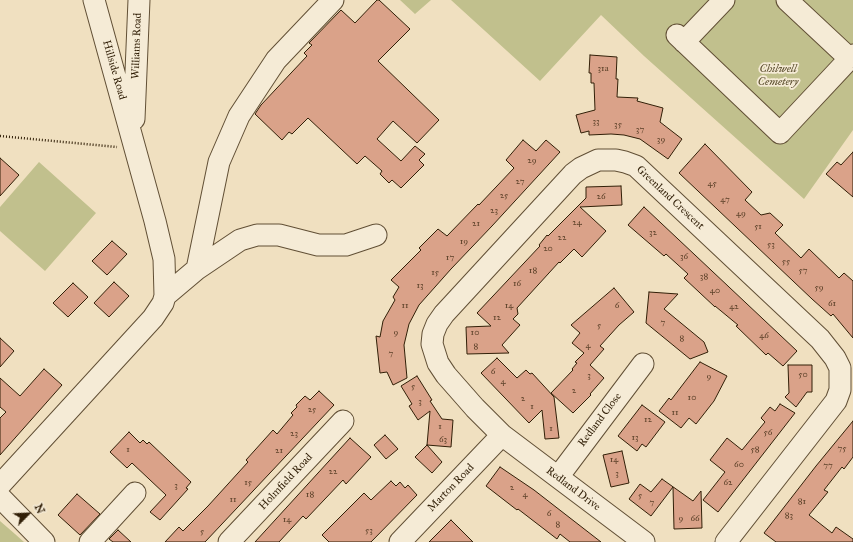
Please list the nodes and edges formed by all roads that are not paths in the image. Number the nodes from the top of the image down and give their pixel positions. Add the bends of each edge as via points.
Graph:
1 (94, 0) edge
2 (139, 0) edge
3 (333, 0) edge
4 (724, 0) edge
5 (787, 0) edge
6 (851, 57) edge
7 (135, 144) junction
8 (376, 235) dead end
9 (197, 269) junction
10 (165, 296) junction
11 (643, 364) dead end
12 (343, 421) dead end
13 (502, 435) junction
14 (558, 477) junction
15 (0, 485) edge
16 (134, 493) dead end
17 (0, 497) edge
18 (44, 542) edge
19 (90, 542) edge
20 (228, 542) edge
21 (400, 542) edge
22 (644, 542) edge
23 (726, 542) edge

1 - 7 street, Hillside Road
2 - 7 street, Williams Road
3 - 9 street via 276,60 239,116 219,162
4 - 6 street via 681,39 780,133
5 - 6 street
7 - 10 street via 164,259
8 - 9 street via 346,245 318,245 279,236 256,235 240,240
9 - 10 street
10 - 15 street via 153,318
11 - 14 street, Redland Close
12 - 20 street, Holmfield Road
13 - 14 street, Redland Drive
13 - 21 street, Marton Road
13 - 23 street, Greenland Crescent via 475,408 438,363 432,344 437,324 573,174 598,160 625,162 636,166 820,339 840,368 840,390 836,401
14 - 22 street, Redland Drive
16 - 19 street
17 - 18 street

